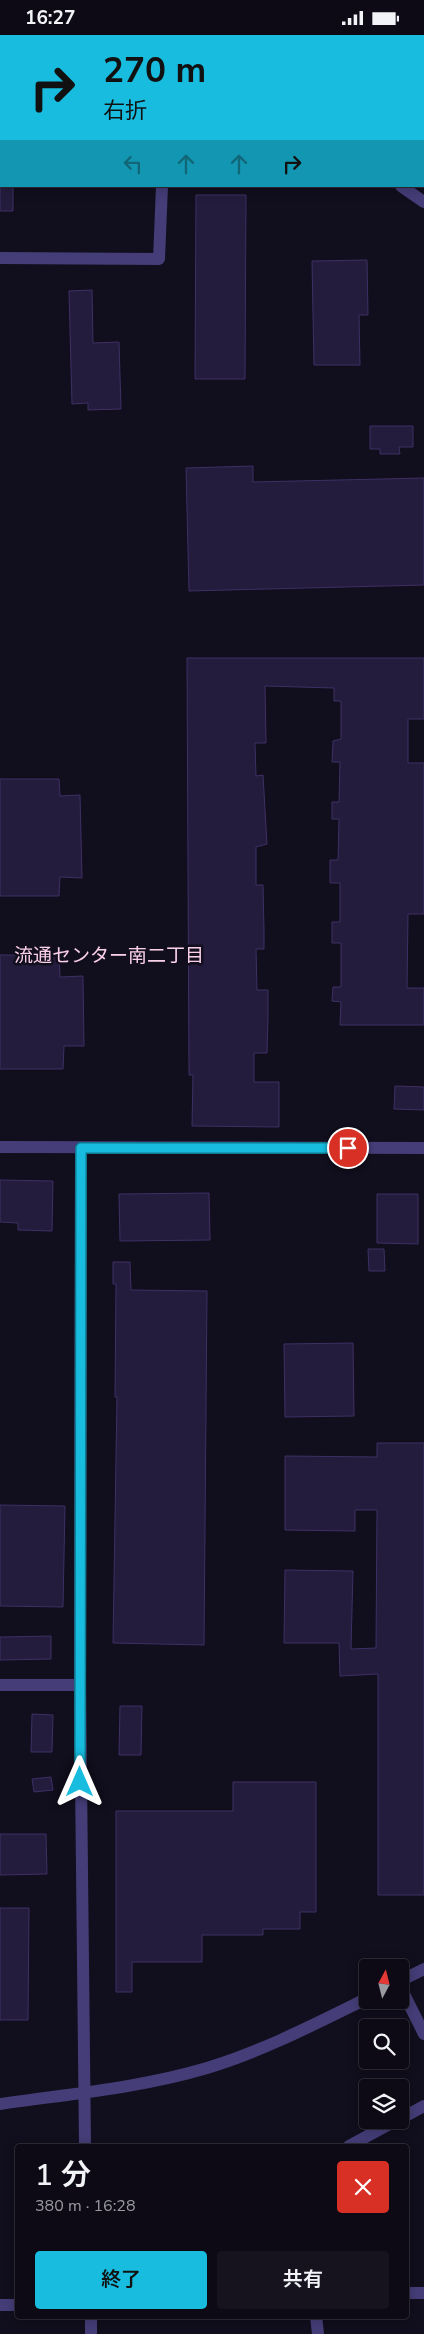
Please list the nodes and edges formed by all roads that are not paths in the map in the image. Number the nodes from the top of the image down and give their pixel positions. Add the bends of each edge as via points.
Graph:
1 (162, 187) edge
2 (402, 187) edge
3 (424, 202) edge
4 (0, 257) edge
5 (0, 1147) edge
6 (81, 1148) junction
7 (424, 1148) edge
8 (0, 1685) edge
9 (80, 1685) junction
10 (424, 1969) edge
11 (409, 1976) edge
12 (359, 2002) edge
13 (409, 2004) edge
14 (424, 2034) edge
15 (82, 2092) junction
16 (0, 2104) edge
17 (424, 2106) edge
18 (409, 2114) edge
19 (380, 2129) edge
20 (84, 2144) edge
21 (353, 2144) edge
22 (409, 2293) edge
23 (424, 2293) edge
24 (0, 2305) edge
25 (15, 2305) edge
26 (91, 2319) edge
27 (316, 2319) edge
28 (91, 2334) edge
29 (318, 2334) edge

1 - 4 street via 159,259
2 - 3 street
5 - 6 street
6 - 7 street
6 - 9 street
8 - 9 street
9 - 15 street
10 - 11 street
12 - 15 street via 273,2044 206,2068 152,2081
13 - 14 street
15 - 16 street
15 - 20 street
17 - 18 street
19 - 21 street
22 - 23 street
24 - 25 street
26 - 28 street
27 - 29 street

